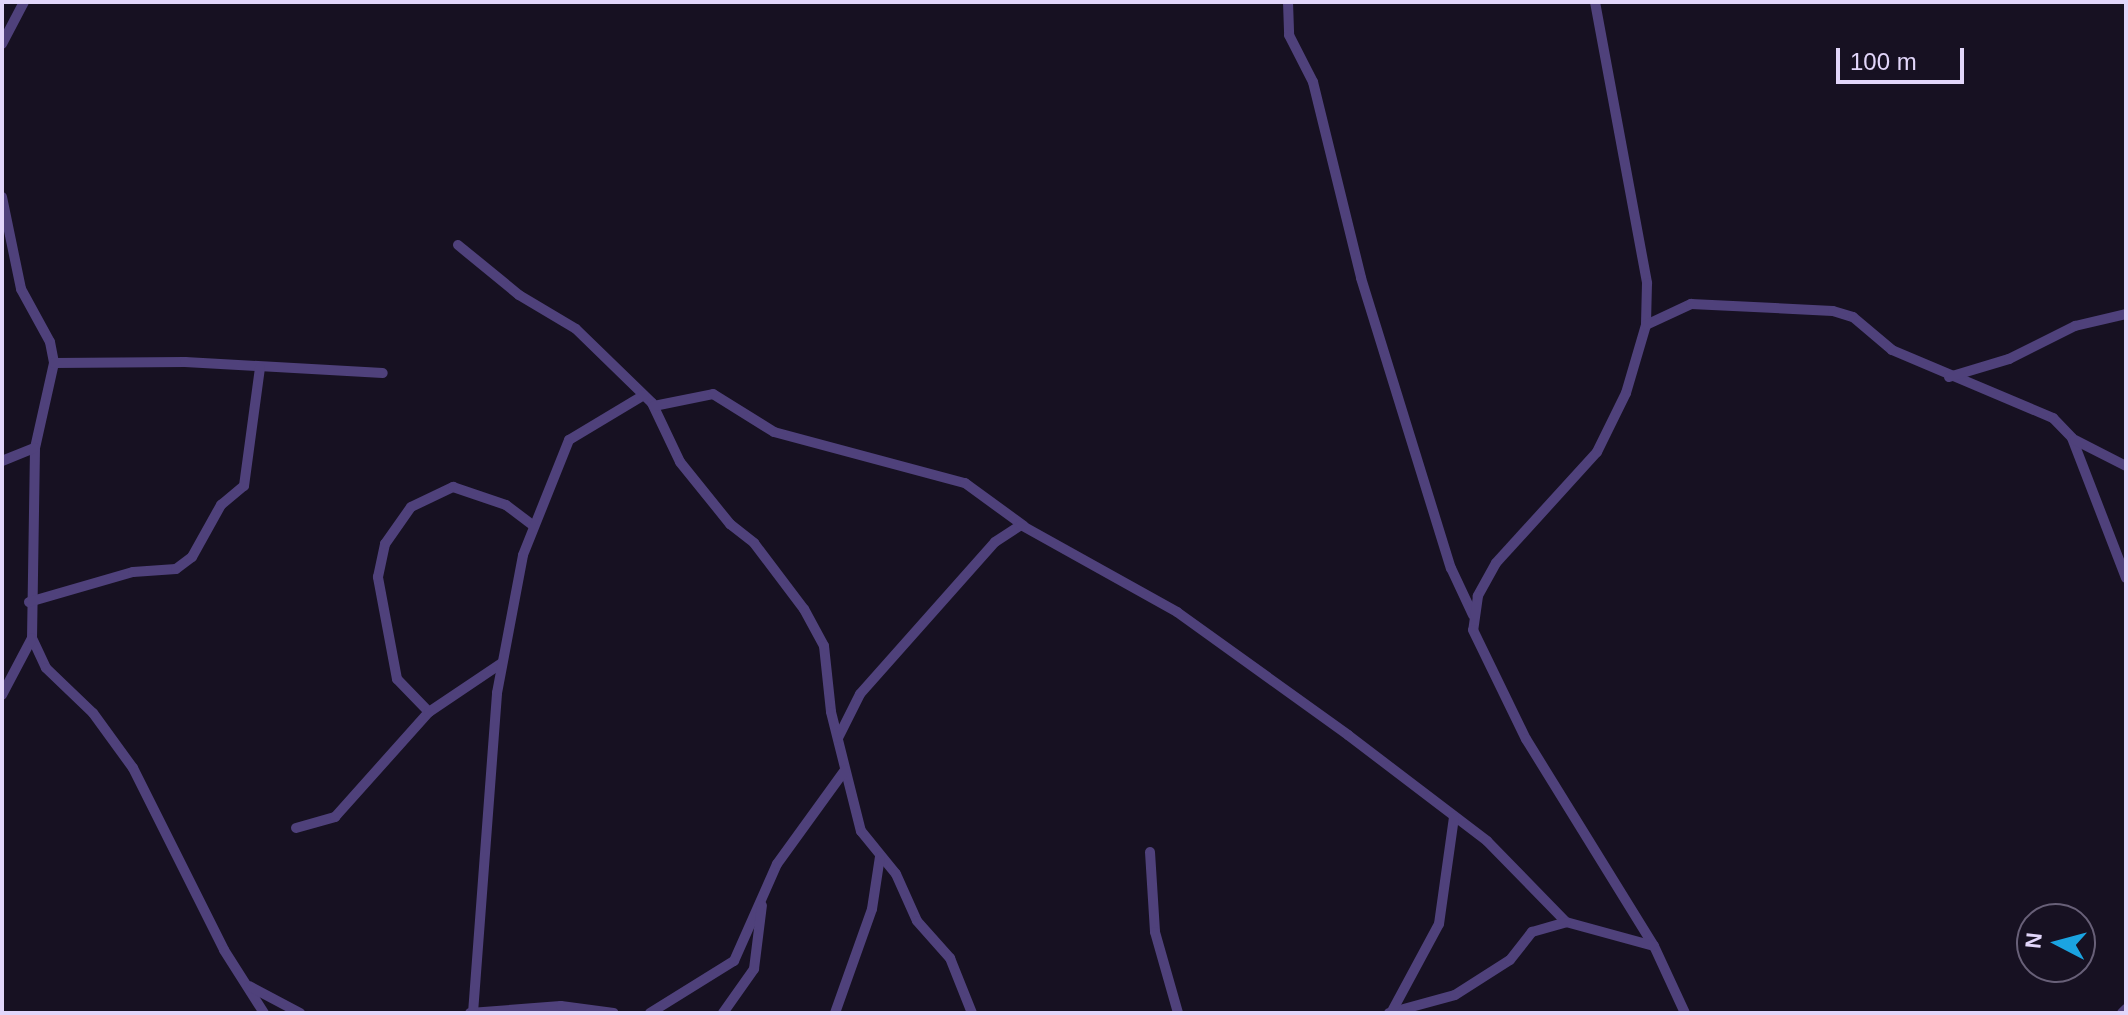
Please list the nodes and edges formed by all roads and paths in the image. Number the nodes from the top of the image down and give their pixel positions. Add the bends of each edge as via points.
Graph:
1 (24, 2) edge
2 (1288, 2) edge
3 (1592, 2) edge
4 (2, 44) edge
5 (2, 197) edge
6 (458, 245) dead end
7 (2126, 314) edge
8 (1646, 325) junction
9 (54, 363) junction
10 (260, 368) junction
11 (383, 373) dead end
12 (1949, 377) junction
13 (644, 395) junction
14 (654, 406) junction
15 (2072, 438) junction
16 (35, 448) junction
17 (2, 461) edge
18 (2126, 466) edge
19 (533, 525) junction
20 (1024, 526) junction
21 (2126, 578) edge
22 (29, 602) junction
23 (1473, 615) junction
24 (32, 638) junction
25 (502, 663) junction
26 (2, 695) edge
27 (429, 712) junction
28 (838, 738) junction
29 (845, 770) junction
30 (1454, 817) junction
31 (296, 828) dead end
32 (1150, 852) dead end
33 (880, 857) junction
34 (764, 898) junction
35 (1566, 922) junction
36 (1654, 946) junction
37 (249, 986) junction
38 (472, 1012) edge
39 (264, 1013) edge
40 (300, 1013) edge
41 (614, 1013) edge
42 (650, 1013) edge
43 (723, 1013) edge
44 (835, 1013) edge
45 (972, 1013) edge
46 (1178, 1013) edge
47 (1390, 1013) edge
48 (1685, 1013) edge

1 - 4 street
2 - 23 street via 1289,35 1313,82 1361,278 1451,568
3 - 8 street via 1647,283
5 - 9 street via 21,289 50,342
6 - 13 street via 519,295 576,329
7 - 12 street via 2075,326 2009,359
8 - 12 street via 1691,304 1833,311 1853,317 1892,350
8 - 23 street via 1626,393 1597,452 1496,563
9 - 10 street
9 - 16 street
10 - 11 street
10 - 22 street via 244,486 221,505 192,557 176,569 133,572
12 - 15 street via 2053,418
13 - 14 street
13 - 19 street via 569,440
14 - 20 street via 692,394 713,394 774,432 965,483
14 - 28 street via 680,462 769,560 817,628
15 - 18 street
15 - 21 street
16 - 17 street
16 - 22 street
19 - 25 street via 511,599
19 - 27 street via 506,505 453,487 411,507 385,544 378,577 397,679
20 - 28 street via 995,542 860,694
20 - 30 street via 1177,612
22 - 24 street
23 - 36 street via 1488,670
24 - 26 street
24 - 37 street via 46,668 93,713 133,768
25 - 27 street
25 - 38 street
27 - 31 street via 335,817
28 - 29 street
29 - 33 street via 861,831
29 - 34 street via 785,851
30 - 35 street via 1508,860
30 - 47 street via 1439,924
32 - 46 street via 1155,932
33 - 44 street via 872,909
33 - 45 street via 896,874 917,921 950,958
34 - 42 street via 730,966
34 - 43 street via 754,969
35 - 36 street
35 - 47 street via 1532,932 1510,960 1455,995
36 - 48 street
37 - 39 street
37 - 40 street
38 - 41 street via 561,1006

